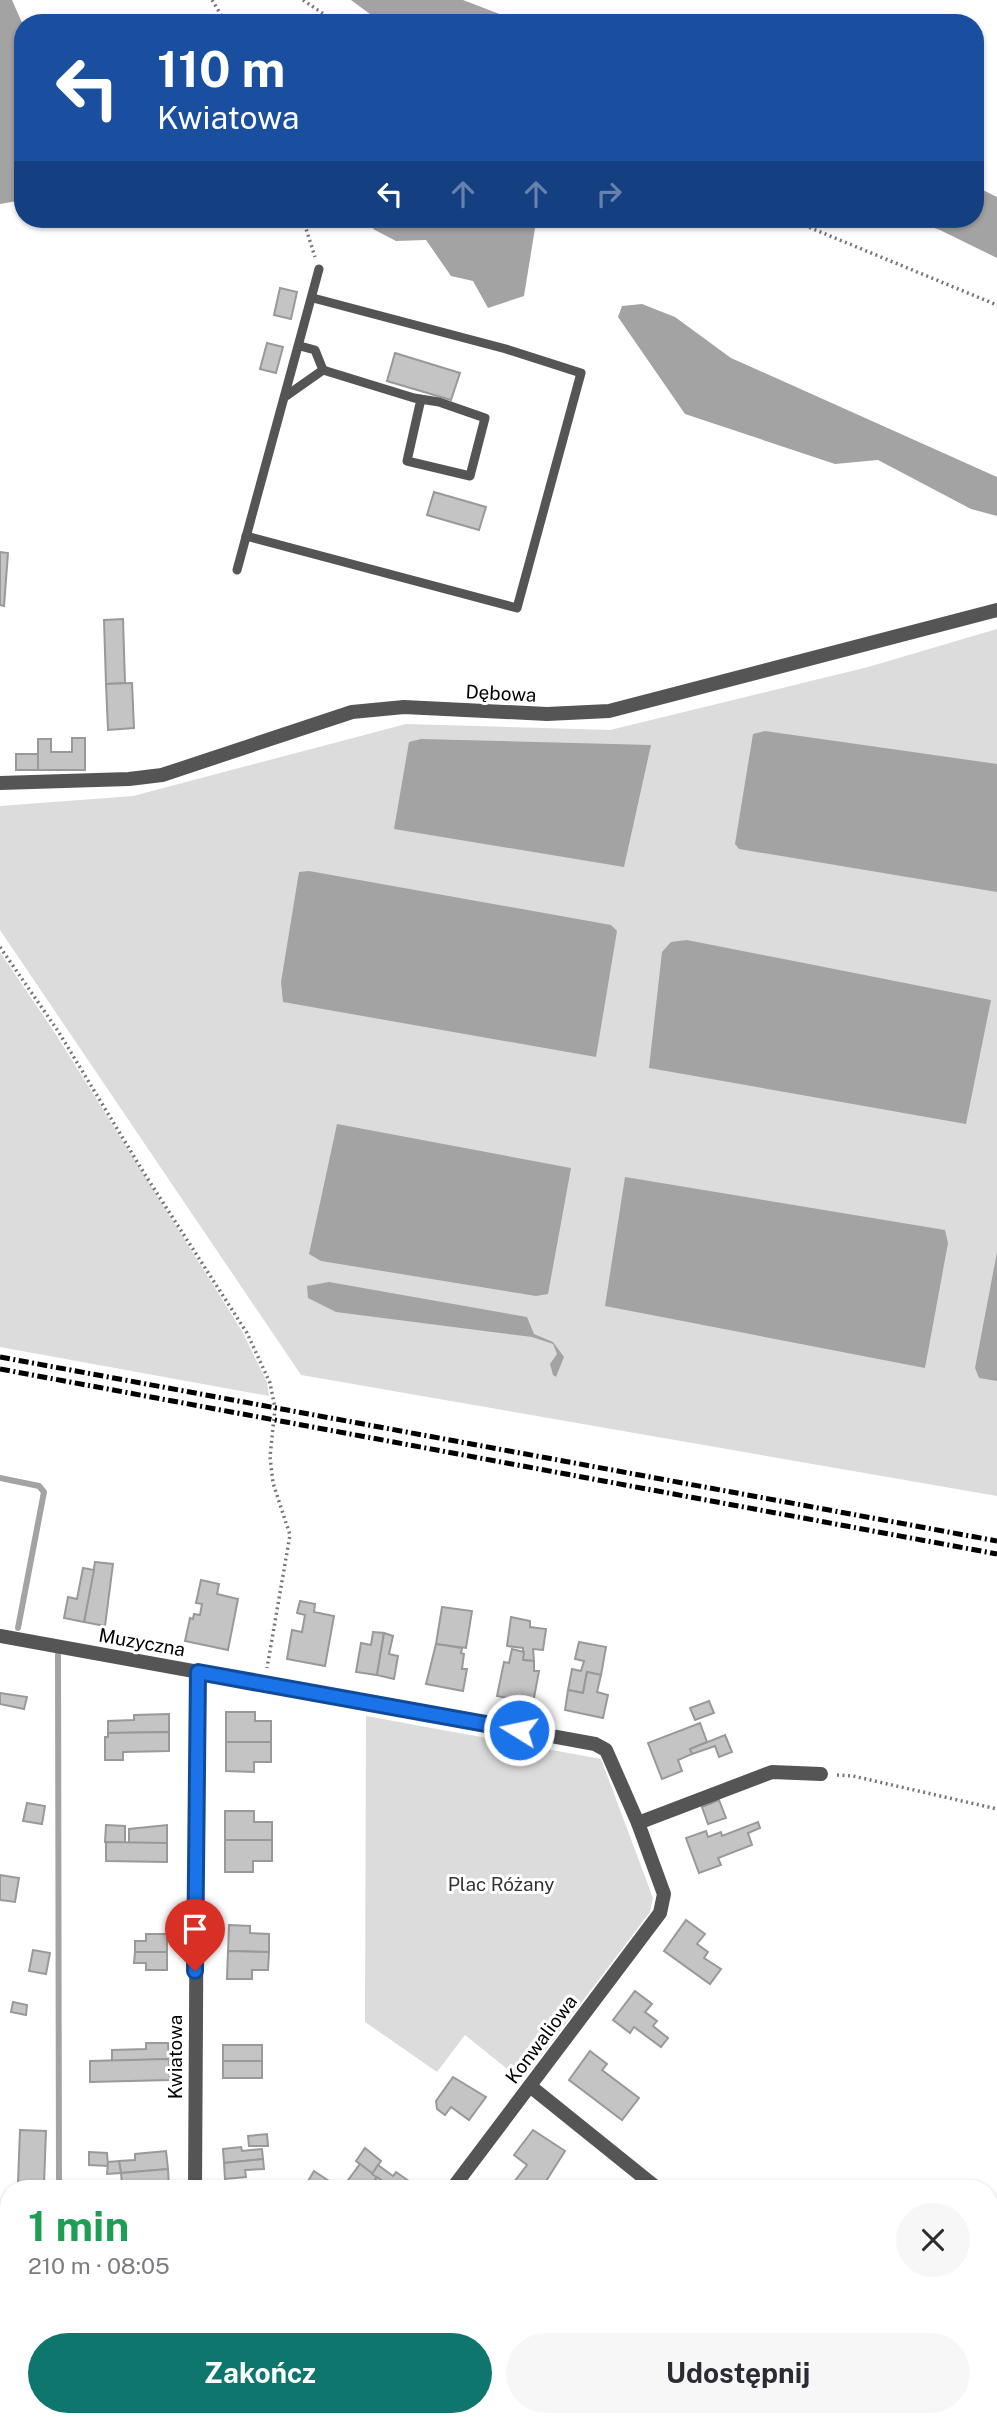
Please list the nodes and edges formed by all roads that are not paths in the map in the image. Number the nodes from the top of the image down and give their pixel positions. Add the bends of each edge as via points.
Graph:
1 (319, 269) road end
2 (313, 298) junction
3 (300, 346) junction
4 (323, 370) junction
5 (286, 396) junction
6 (421, 400) junction
7 (246, 536) junction
8 (237, 570) dead end
9 (997, 610) edge
10 (0, 783) edge
11 (0, 1636) edge
12 (198, 1672) junction
13 (821, 1774) road end
14 (638, 1823) junction
15 (530, 2086) junction
16 (195, 2180) edge
17 (460, 2180) edge
18 (648, 2180) edge

1 - 2 lane
2 - 3 lane
2 - 7 lane via 581,373 517,608
3 - 4 lane via 315,350
3 - 5 lane
4 - 5 lane
4 - 6 lane
5 - 7 lane
6 - 6 lane via 485,418 470,476 407,461
7 - 8 lane
9 - 10 street, Dębowa via 610,711 547,714 404,707 352,712 162,775
11 - 12 street, Muzyczna
12 - 14 street, Muzyczna via 595,1744 606,1750
12 - 16 street, Kwiatowa
13 - 14 street via 772,1772
14 - 15 street, Konwaliowa via 663,1894 660,1913
15 - 17 street, Konwaliowa
15 - 18 street

